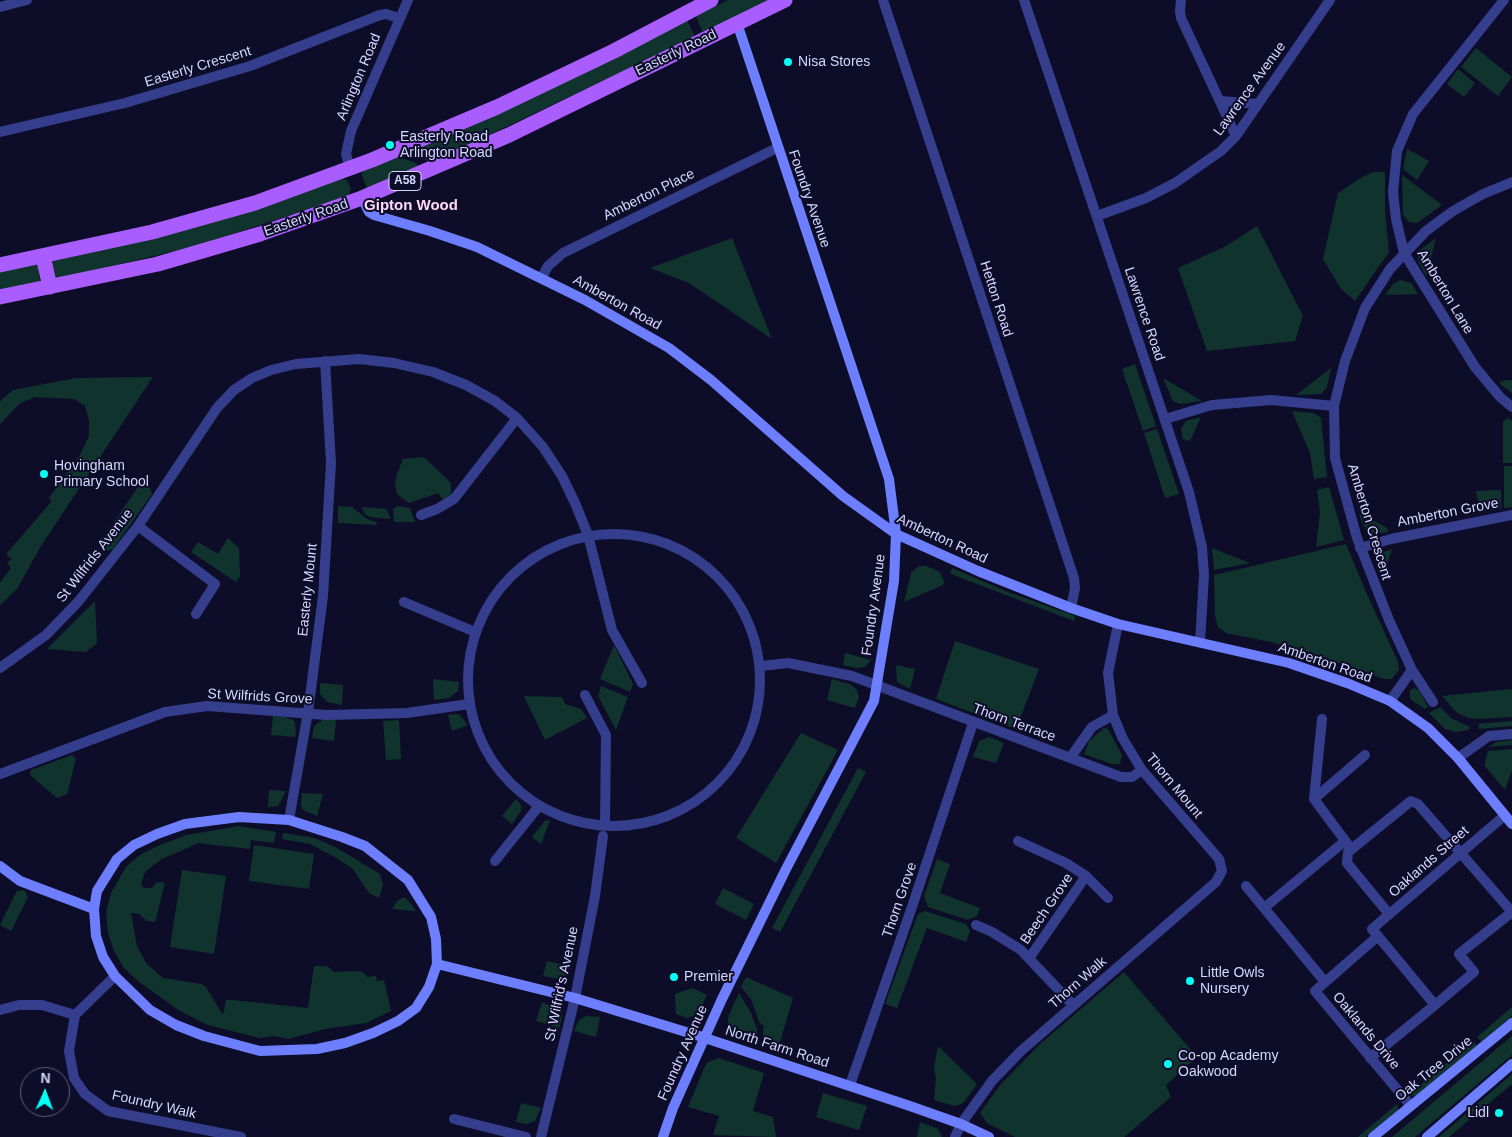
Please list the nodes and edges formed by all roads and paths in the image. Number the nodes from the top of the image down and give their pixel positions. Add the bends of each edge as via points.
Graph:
1 (27, 0) edge
2 (408, 0) edge
3 (712, 0) edge
4 (785, 0) edge
5 (883, 0) edge
6 (1024, 0) edge
7 (1181, 0) edge
8 (1330, 0) edge
9 (1504, 0) edge
10 (0, 7) edge
11 (399, 18) junction
12 (737, 23) junction
13 (1221, 101) junction
14 (1258, 104) junction
15 (0, 132) edge
16 (1236, 136) junction
17 (778, 148) junction
18 (350, 168) junction
19 (1512, 182) edge
20 (362, 198) junction
21 (1096, 216) junction
22 (1404, 253) junction
23 (43, 256) junction
24 (0, 265) edge
25 (542, 277) junction
26 (50, 287) junction
27 (0, 297) edge
28 (326, 361) junction
29 (1334, 406) junction
30 (1512, 407) edge
31 (517, 418) junction
32 (1165, 419) junction
33 (421, 515) dead end
34 (1512, 515) edge
35 (138, 526) junction
36 (896, 534) junction
37 (588, 535) junction
38 (1360, 548) junction
39 (404, 602) dead end
40 (1071, 608) junction
41 (196, 614) dead end
42 (1118, 624) junction
43 (475, 632) junction
44 (1200, 642) junction
45 (760, 666) junction
46 (0, 668) edge
47 (1412, 670) junction
48 (642, 683) dead end
49 (877, 686) junction
50 (585, 695) dead end
51 (1390, 701) junction
52 (1433, 702) dead end
53 (469, 704) junction
54 (308, 712) junction
55 (1113, 715) junction
56 (1322, 719) dead end
57 (973, 722) junction
58 (1512, 734) edge
59 (1365, 755) dead end
60 (1070, 758) junction
61 (1458, 758) junction
62 (1142, 770) junction
63 (0, 774) edge
64 (1314, 799) junction
65 (539, 806) junction
66 (1504, 816) junction
67 (289, 820) junction
68 (1512, 824) edge
69 (604, 831) junction
70 (1018, 841) dead end
71 (1348, 845) junction
72 (1460, 853) junction
73 (495, 861) dead end
74 (0, 866) edge
75 (1222, 871) joint
76 (1086, 876) junction
77 (1246, 886) dead end
78 (1108, 898) dead end
79 (1264, 908) junction
80 (94, 909) junction
81 (1512, 912) edge
82 (1389, 914) junction
83 (976, 925) dead end
84 (1375, 932) junction
85 (1030, 957) junction
86 (437, 964) junction
87 (115, 976) junction
88 (1325, 982) junction
89 (575, 998) junction
90 (1073, 1005) junction
91 (1435, 1005) junction
92 (0, 1010) edge
93 (75, 1015) junction
94 (1512, 1024) edge
95 (704, 1038) junction
96 (1370, 1058) junction
97 (1512, 1064) edge
98 (850, 1085) junction
99 (1411, 1106) junction
100 (454, 1119) dead end
101 (961, 1124) junction
102 (241, 1137) edge
103 (526, 1137) edge
104 (541, 1137) edge
105 (663, 1137) edge
106 (955, 1137) edge
107 (989, 1137) edge
108 (1373, 1137) edge
109 (1426, 1137) edge

1 - 10 street
2 - 11 street, Arlington Road
3 - 18 main road, A58 via 497,107
4 - 12 main road, Easterly Road / A58
5 - 40 street, Hetton Road via 1074,578
6 - 21 street, Lawrence Road
7 - 13 street via 1181,18
8 - 14 street, Lawrence Avenue
9 - 22 street, Amberton Lane via 1425,98 1403,132 1397,151 1393,192
11 - 15 street, Easterly Crescent via 380,15 250,66 125,103
11 - 18 street, Arlington Road via 350,131 346,154
12 - 17 street, Foundry Avenue
12 - 20 main road, Easterly Road / A58 via 509,135
13 - 14 street
13 - 16 street
14 - 16 street, Lawrence Avenue
16 - 21 street, Lawrence Avenue via 1202,166 1175,183 1146,198
17 - 25 street, Amberton Place via 563,253 548,266
17 - 36 street, Foundry Avenue via 889,479
18 - 23 main road, A58 via 255,203 152,232
19 - 22 street, Amberton Crescent via 1453,211
20 - 25 street, Amberton Road via 374,215 477,248
20 - 26 main road, Easterly Road / A58 via 260,234 158,264
21 - 32 street, Lawrence Road
22 - 29 street, Amberton Crescent via 1366,308 1345,361
22 - 30 street, Amberton Lane via 1475,367
23 - 24 main road, A58
23 - 26 main road
25 - 36 street, Amberton Road via 669,348 726,393 843,496
26 - 27 main road, Easterly Road / A58
28 - 31 street, St Wilfrids Avenue via 359,359 433,372 466,385
28 - 35 street, St Wilfrids Avenue via 270,370 234,390 217,408
28 - 54 street, Easterly Mount via 330,433 328,525 323,596
29 - 32 street via 1261,401 1212,405
29 - 38 street, Amberton Crescent via 1335,458
31 - 33 street via 454,499
31 - 37 street, St Wilfrids Avenue via 543,447 562,476
32 - 44 street, Lawrence Road via 1190,492 1202,547 1204,574
34 - 38 street, Amberton Grove via 1391,538
35 - 41 street via 215,584
35 - 46 street, St Wilfrids Avenue via 78,602 46,635
36 - 40 street, Amberton Road
36 - 49 street, Foundry Avenue via 894,581
37 - 43 street via 551,547 518,568 492,597
37 - 45 street via 637,535 683,550 721,579 748,619
37 - 48 street, St Wilfrids Avenue via 612,630
38 - 47 street, Amberton Crescent
39 - 43 street
40 - 42 street, Amberton Road
42 - 44 street, Amberton Road
42 - 55 street, Thorn Mount via 1108,673
43 - 53 street via 468,668
44 - 51 street, Amberton Road via 1289,663
45 - 49 street, Thorn Terrace via 788,663 852,676
45 - 69 street via 757,716 736,762 701,798 655,820
47 - 51 street
47 - 52 street, Amberton Crescent
49 - 57 street, Thorn Terrace
49 - 95 street, Foundry Avenue via 874,701
50 - 69 street, St Wilfrid's Avenue via 606,735
51 - 61 street, Amberton Road via 1428,728
53 - 54 street, St Wilfrids Grove via 407,713 327,715
53 - 65 street via 478,734 493,762 514,787
54 - 63 street, St Wilfrids Grove via 207,706 164,712
54 - 67 street, Easterly Mount
55 - 60 street via 1092,726
55 - 62 street, Thorn Mount
56 - 64 street
57 - 60 street, Thorn Terrace
57 - 98 street, Thorn Grove via 914,904
58 - 61 street via 1489,736
59 - 64 street
60 - 62 street, Thorn Terrace via 1121,777 1132,777
61 - 66 street, Amberton Road
62 - 75 street, Thorn Mount via 1219,859
64 - 71 street
65 - 69 street
65 - 73 street
66 - 68 street, Amberton Road
66 - 72 street, Oaklands Street
67 - 80 street via 213,819 157,834 134,845 118,859 97,891
67 - 86 street via 364,846 402,874 422,899 431,917
69 - 89 street, St Wilfrid's Avenue
70 - 76 street, Beech Grove via 1051,855
71 - 72 street via 1411,801 1418,804
71 - 79 street
71 - 82 street via 1347,863
72 - 81 street
72 - 82 street, Oaklands Street
74 - 80 street via 20,881
75 - 90 street, Thorn Walk via 1216,882
76 - 78 street, Beech Grove
76 - 85 street, Beech Grove
77 - 79 street
79 - 88 street
80 - 87 street via 96,936 103,957
81 - 91 street via 1459,954 1474,972
82 - 84 street, Oaklands Street
83 - 85 street via 1011,942
84 - 88 street, Oaklands Drive
84 - 91 street
85 - 90 street
86 - 87 street via 429,987 416,1008 398,1021 344,1043 288,1051 260,1051 232,1045 176,1024 150,1010
86 - 89 street, North Farm Road
87 - 93 street
88 - 96 street, Oaklands Drive via 1315,991
89 - 95 street, North Farm Road
89 - 104 street, St Wilfrid's Avenue
90 - 101 street, Thorn Walk via 992,1081
91 - 96 street
92 - 93 street via 42,1004
93 - 102 street, Foundry Walk via 69,1051 74,1078 92,1100 108,1111
94 - 99 street, Oak Tree Drive
95 - 98 street, North Farm Road
95 - 105 street, Foundry Avenue
96 - 99 street, Oaklands Drive
97 - 109 street
98 - 101 street, North Farm Road
99 - 108 street, Oak Tree Drive
100 - 103 street
101 - 106 street, Thorn Walk
101 - 107 street, North Farm Road

